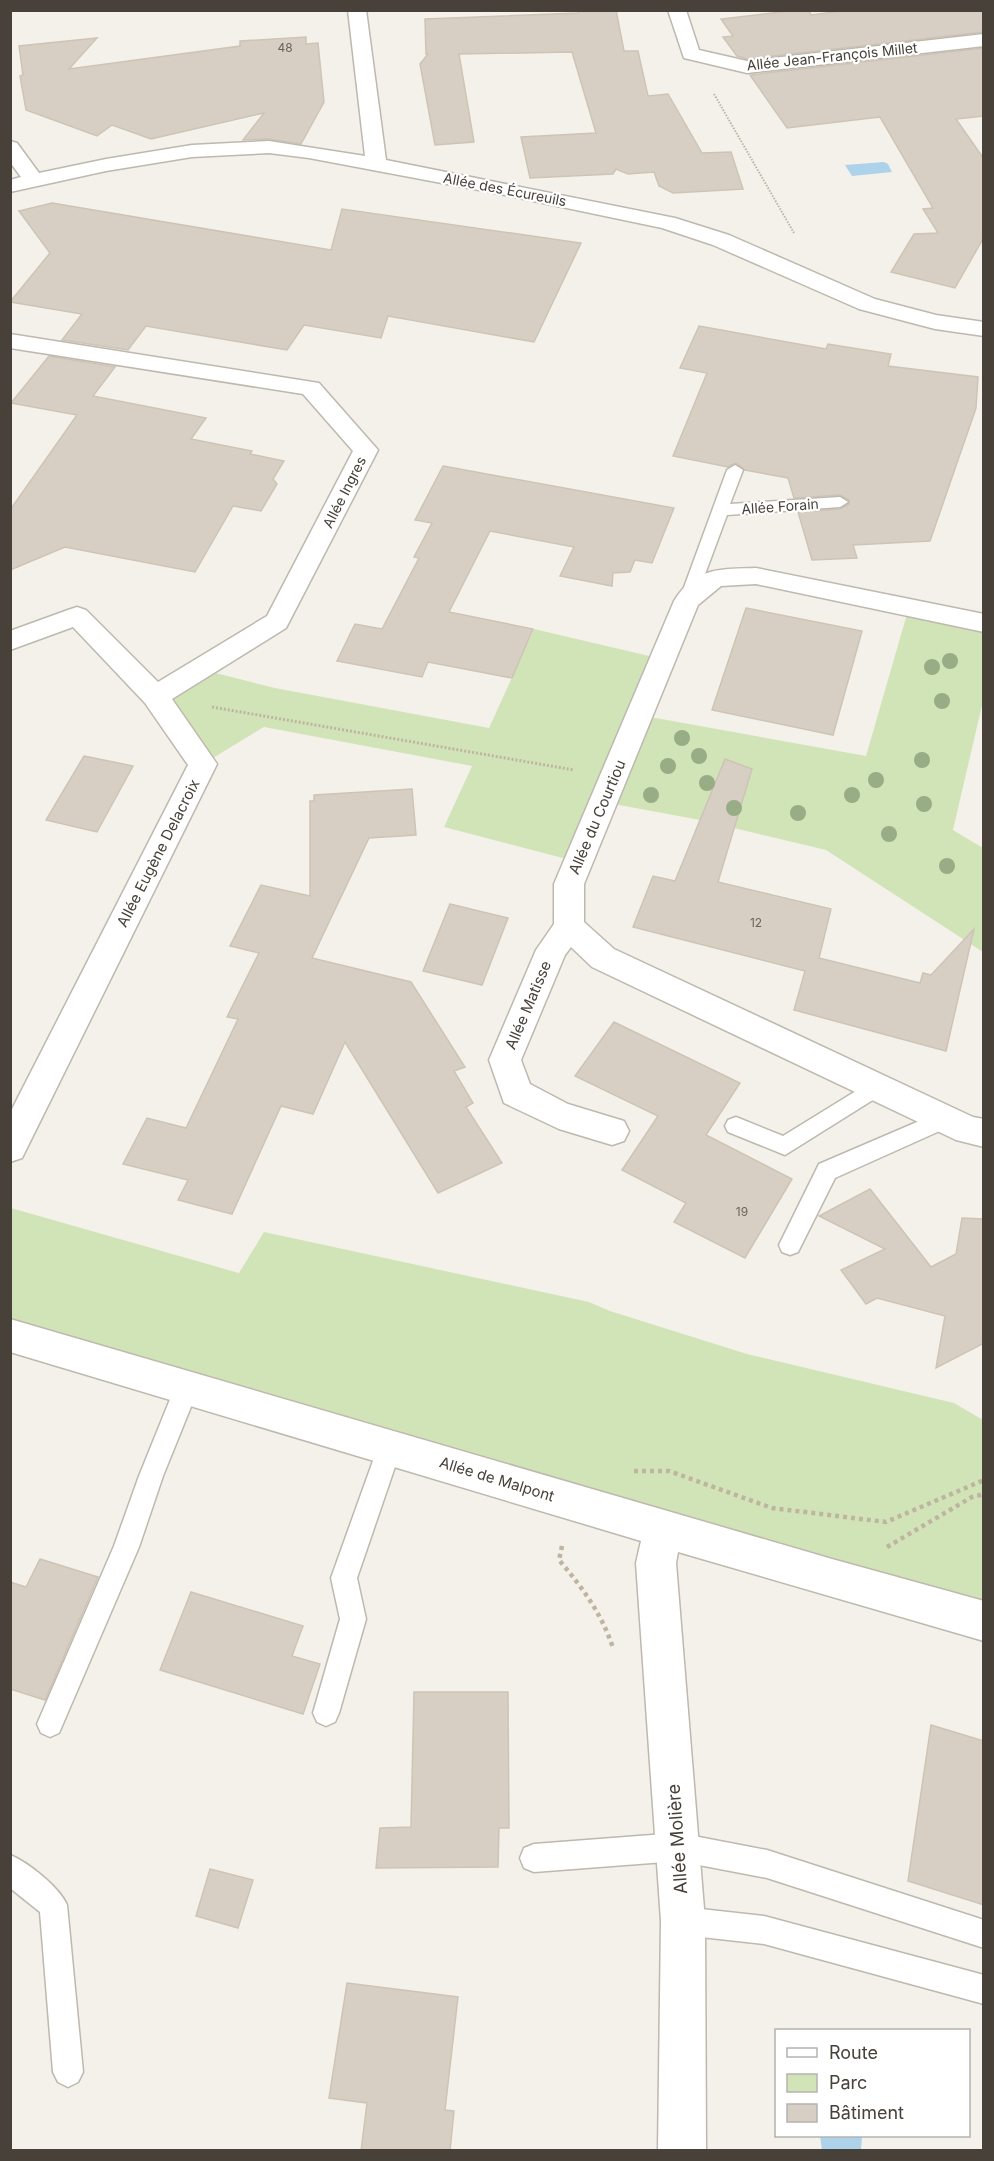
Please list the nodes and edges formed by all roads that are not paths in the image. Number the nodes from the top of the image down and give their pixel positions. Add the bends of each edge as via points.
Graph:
1 (357, 10) edge
2 (677, 10) edge
3 (984, 40) edge
4 (10, 147) edge
5 (376, 164) junction
6 (33, 180) junction
7 (10, 186) edge
8 (984, 329) edge
9 (10, 341) edge
10 (735, 470) dead end
11 (840, 502) dead end
12 (720, 510) junction
13 (687, 601) junction
14 (984, 623) edge
15 (10, 641) edge
16 (155, 696) junction
17 (569, 926) junction
18 (877, 1087) junction
19 (945, 1119) junction
20 (736, 1126) dead end
21 (612, 1131) dead end
22 (984, 1133) edge
23 (10, 1148) edge
24 (790, 1245) dead end
25 (10, 1335) edge
26 (187, 1387) junction
27 (386, 1446) junction
28 (664, 1528) junction
29 (984, 1621) edge
30 (326, 1713) dead end
31 (50, 1724) dead end
32 (678, 1847) junction
33 (534, 1858) dead end
34 (10, 1869) edge
35 (683, 1921) junction
36 (984, 1934) edge
37 (984, 1990) edge
38 (68, 2072) dead end
39 (682, 2151) edge

1 - 5 street
2 - 3 street, Allée Jean-François Millet via 691,54 747,67
4 - 6 street
5 - 6 street, Allée des Écureuils via 288,149 239,148 169,154
5 - 8 street, Allée des Écureuils via 667,223 722,240 867,304 935,322
6 - 7 street, Allée des Écureuils
9 - 16 street, Allée Ingres via 311,388 366,450 277,622
10 - 12 lane, Allée Forain
11 - 12 lane, Allée Forain
12 - 13 lane, Allée Forain
13 - 14 street, Allée du Courtiou via 714,578 756,576
13 - 17 street, Allée du Courtiou via 569,884
15 - 16 street, Allée Eugène Delacroix via 77,616
16 - 23 street, Allée Eugène Delacroix via 203,764
17 - 18 street via 603,958
17 - 21 street, Allée Matisse via 552,950 505,1060 516,1093 560,1115
18 - 19 street
18 - 20 lane via 785,1146
19 - 22 street
19 - 24 lane via 827,1172
25 - 26 street, Allée de Malpont
26 - 27 street, Allée de Malpont
26 - 31 lane via 126,1547
27 - 28 street, Allée de Malpont
27 - 30 lane via 386,1458 344,1578 353,1618
28 - 29 street, Allée de Malpont
28 - 32 street, Allée Molière via 656,1563
32 - 33 lane
32 - 35 street, Allée Molière
32 - 36 lane via 767,1864
34 - 38 lane via 53,1905
35 - 37 lane via 764,1930
35 - 39 street, Allée Molière

